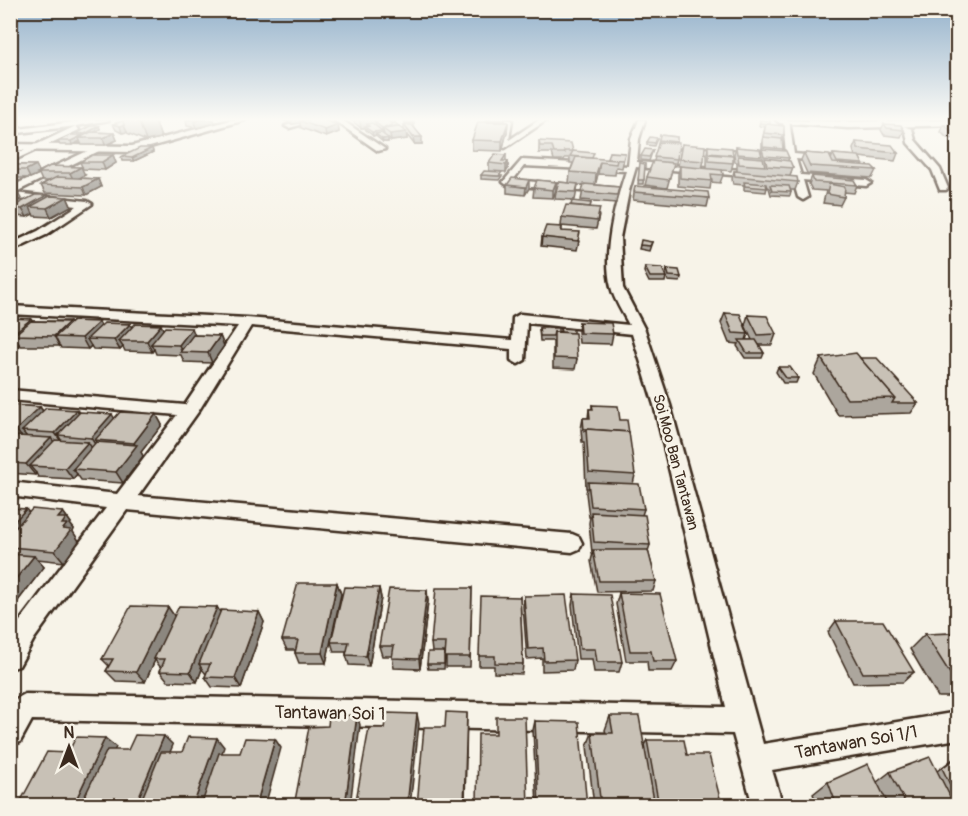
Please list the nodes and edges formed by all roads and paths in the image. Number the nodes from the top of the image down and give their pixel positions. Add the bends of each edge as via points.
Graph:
1 (81, 158) edge
2 (633, 158) edge
3 (790, 158) edge
4 (808, 158) edge
5 (926, 158) edge
6 (839, 160) edge
7 (798, 178) junction
8 (630, 179) junction
9 (866, 183) dead end
10 (943, 188) dead end
11 (10, 193) edge
12 (802, 197) dead end
13 (10, 249) edge
14 (10, 310) edge
15 (247, 322) junction
16 (638, 330) junction
17 (518, 345) junction
18 (518, 360) dead end
19 (10, 395) edge
20 (189, 411) junction
21 (10, 489) edge
22 (123, 502) junction
23 (572, 543) dead end
24 (18, 631) edge
25 (10, 657) edge
26 (743, 721) junction
27 (957, 725) edge
28 (10, 732) edge
29 (755, 759) junction
30 (768, 806) edge

1 - 11 street
2 - 8 street, Soi Moo Ban Tantawan
3 - 7 street
4 - 6 street
5 - 10 street via 936,169
7 - 8 street
7 - 9 street
7 - 12 street
8 - 8 street via 507,183 522,163
8 - 16 street, Soi Moo Ban Tantawan via 615,238 615,274 617,288
11 - 13 street via 87,204
14 - 15 street
15 - 17 street
15 - 20 street
16 - 17 street via 520,318
16 - 26 street, Soi Moo Ban Tantawan via 662,405
17 - 18 street
19 - 20 street
20 - 22 street
21 - 22 street
22 - 23 street
22 - 24 street
24 - 25 street
26 - 28 street, Tantawan Soi 1 via 25,707
26 - 29 street, Soi Moo Ban Tantawan
27 - 29 street, Tantawan Soi 1/1
29 - 30 street, Soi Moo Ban Tantawan

